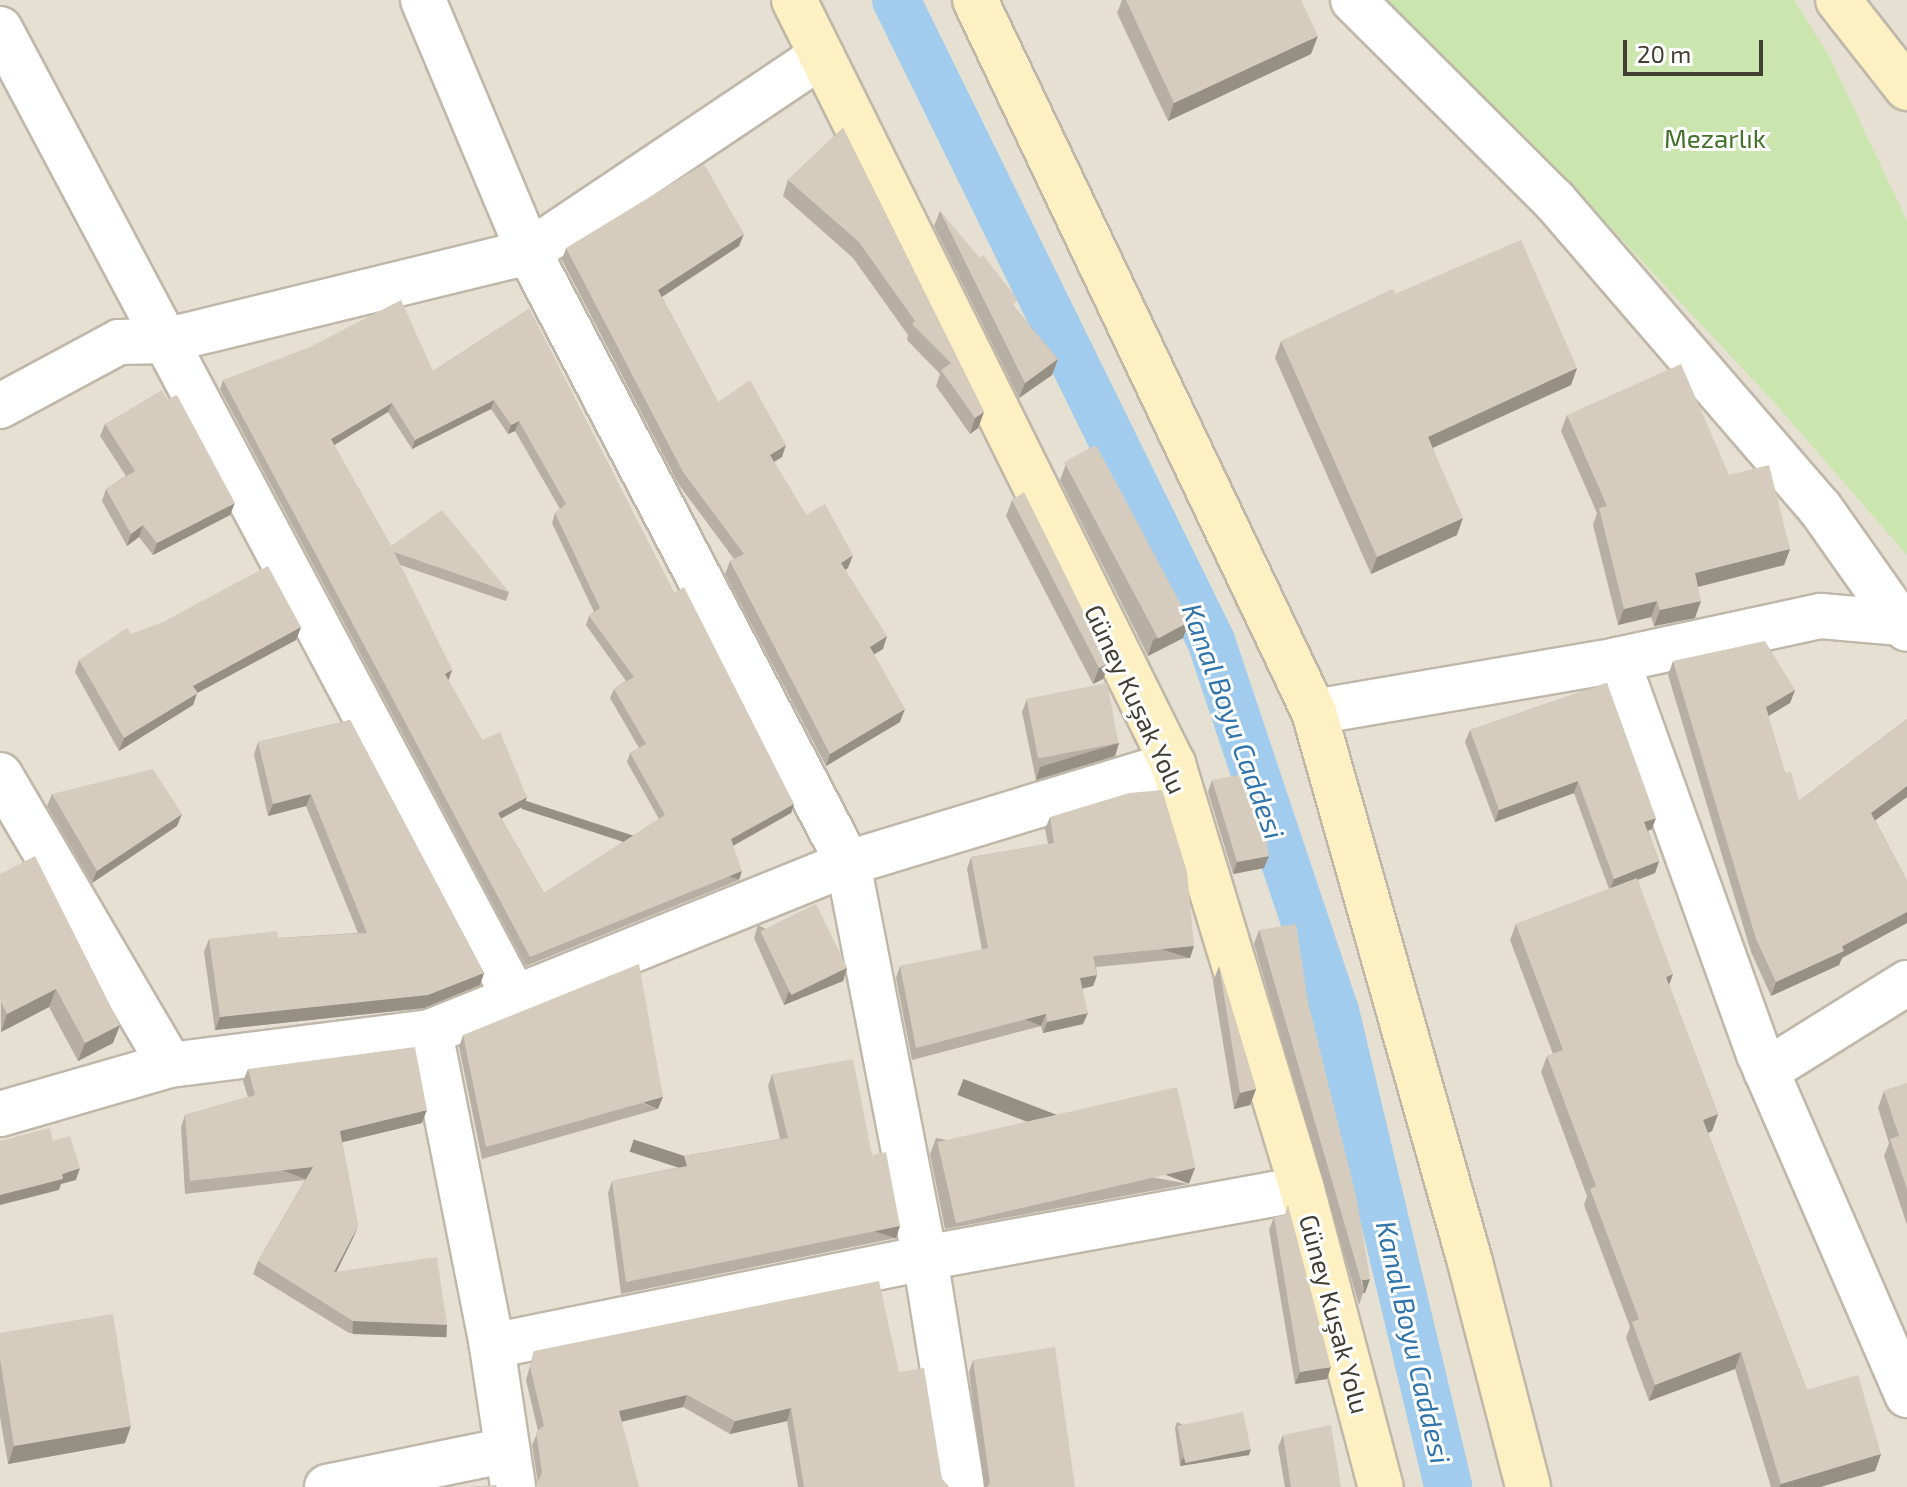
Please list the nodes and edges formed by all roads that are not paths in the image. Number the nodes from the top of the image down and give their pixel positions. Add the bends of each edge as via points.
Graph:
1 (423, 0) edge
2 (794, 0) edge
3 (975, 0) edge
4 (1353, 0) edge
5 (1838, 0) edge
6 (1867, 0) edge
7 (0, 29) edge
8 (821, 56) junction
9 (1907, 86) edge
10 (529, 252) junction
11 (164, 341) junction
12 (0, 406) edge
13 (1904, 626) edge
14 (1617, 660) junction
15 (1314, 712) junction
16 (1173, 764) junction
17 (0, 775) edge
18 (848, 863) junction
19 (1907, 983) edge
20 (516, 1000) junction
21 (430, 1032) junction
22 (170, 1065) junction
23 (1766, 1071) junction
24 (0, 1114) edge
25 (1302, 1189) junction
26 (925, 1258) junction
27 (492, 1346) junction
28 (1907, 1395) edge
29 (510, 1469) edge
30 (327, 1487) edge
31 (962, 1487) edge
32 (1381, 1487) edge
33 (1528, 1487) edge

1 - 10 street
2 - 8 main road, Güney Kuşak Yolu
3 - 15 main road
4 - 13 street via 1554,200 1820,508
5 - 9 main road
6 - 9 main road
7 - 11 street
8 - 10 street
8 - 16 main road, Güney Kuşak Yolu
10 - 11 street
10 - 18 street
11 - 12 street via 119,342
11 - 20 street
13 - 14 street via 1821,616
14 - 15 street
14 - 23 street
15 - 33 main road
16 - 18 street
16 - 25 main road, Güney Kuşak Yolu
17 - 22 street
18 - 20 street
18 - 26 street
19 - 23 street
20 - 21 street
21 - 22 street
21 - 27 street
22 - 24 street
23 - 28 street
25 - 26 street
25 - 32 main road, Güney Kuşak Yolu
26 - 27 street
26 - 31 street
27 - 29 street
29 - 30 street

